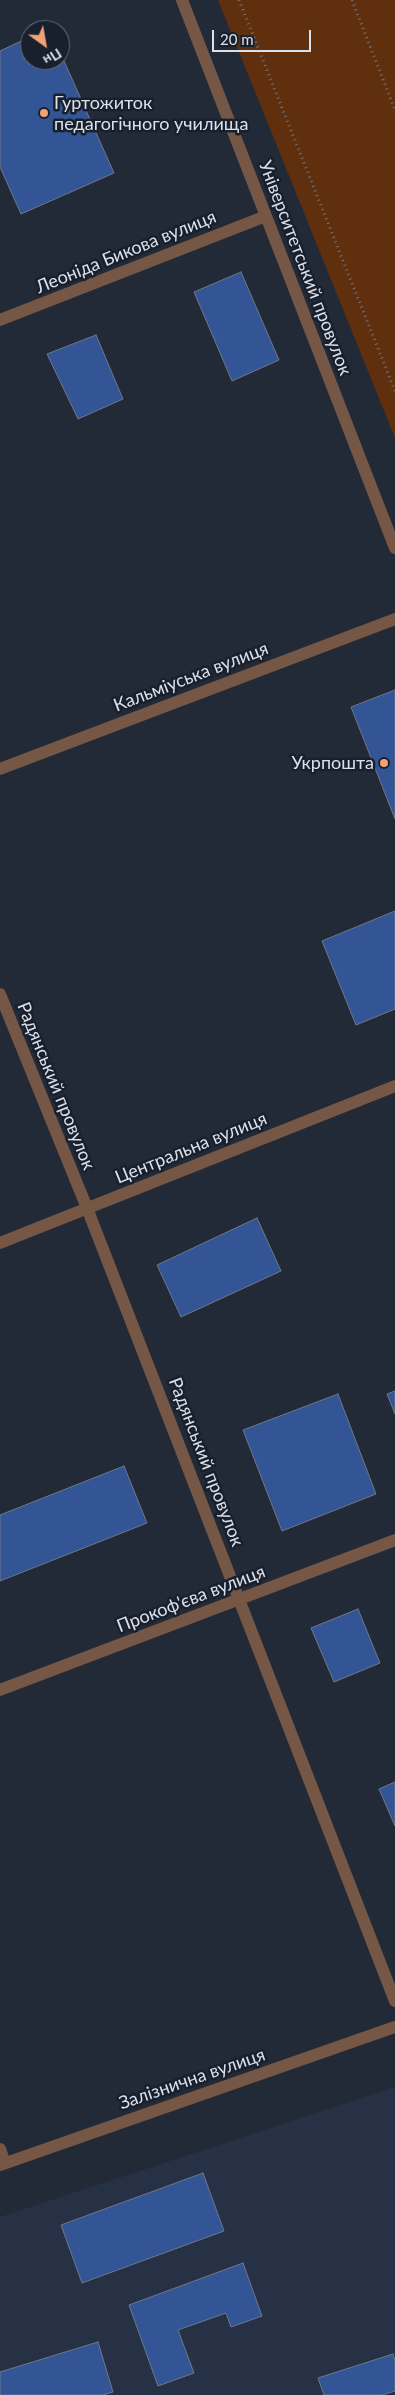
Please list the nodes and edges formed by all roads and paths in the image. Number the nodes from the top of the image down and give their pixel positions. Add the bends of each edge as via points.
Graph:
1 (182, 0) edge
2 (239, 0) edge
3 (352, 0) edge
4 (395, 110) edge
5 (266, 216) junction
6 (0, 320) edge
7 (395, 390) edge
8 (395, 548) edge
9 (395, 619) edge
10 (0, 769) edge
11 (0, 994) edge
12 (395, 1086) edge
13 (87, 1208) junction
14 (0, 1243) edge
15 (395, 1540) edge
16 (240, 1600) junction
17 (0, 1690) edge
18 (395, 2001) edge
19 (395, 2027) edge
20 (0, 2149) edge
21 (2, 2164) edge

1 - 5 street, Університетський провулок
2 - 7 path
3 - 4 path
5 - 6 street, Леоніда Бикова вулиця
5 - 8 street, Університетський провулок
9 - 10 street, Кальміуська вулиця
11 - 13 street, Радянський провулок
12 - 13 street, Центральна вулиця
13 - 14 street, Центральна вулиця
13 - 16 street, Радянський провулок
15 - 16 street, Прокоф'єва вулиця
16 - 17 street, Прокоф'єва вулиця
16 - 18 street, Радянський провулок
19 - 21 street, Залізнична вулиця
20 - 21 street

